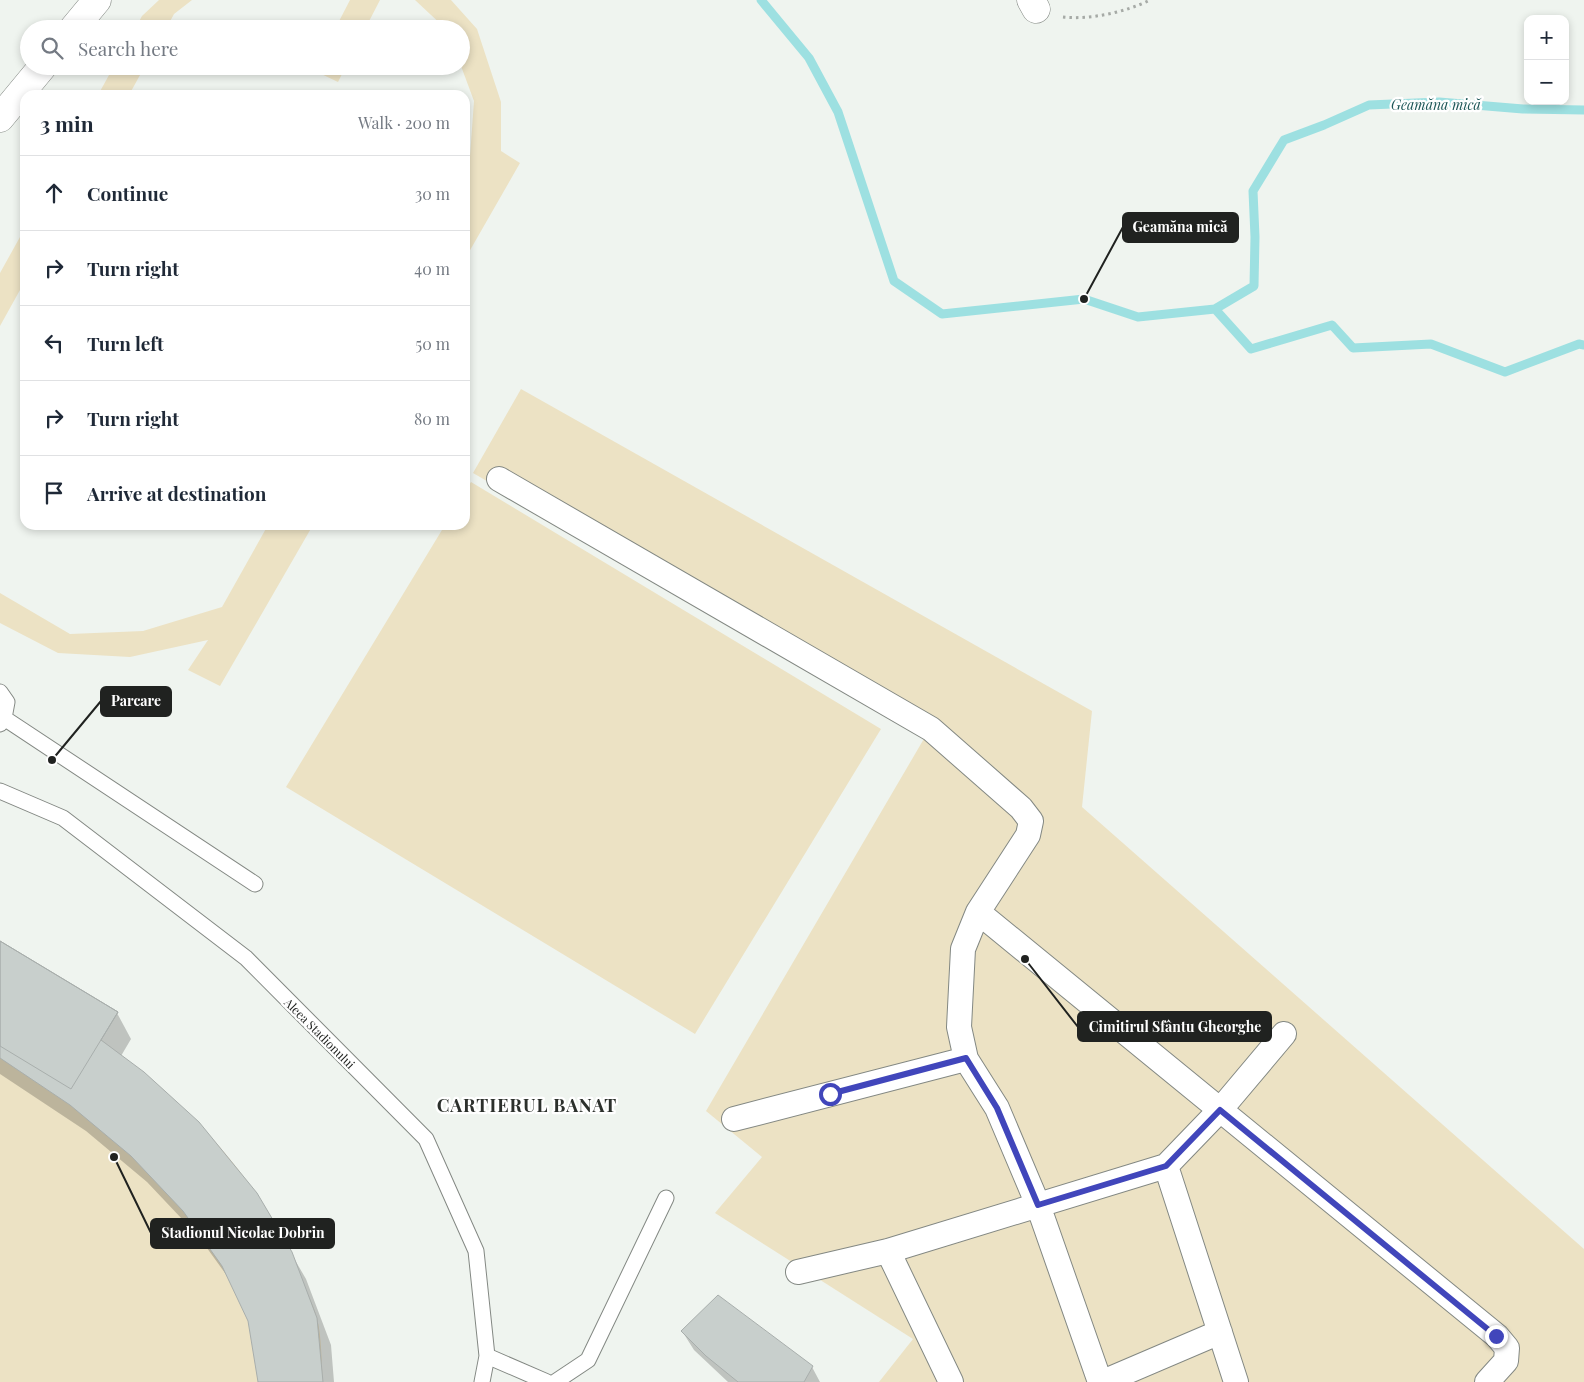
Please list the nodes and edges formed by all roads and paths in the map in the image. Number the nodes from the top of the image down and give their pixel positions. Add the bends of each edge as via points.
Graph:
1 (97, 0) edge
2 (1150, 0) edge
3 (1034, 4) edge
4 (81, 20) edge
5 (36, 75) edge
6 (23, 90) edge
7 (20, 94) edge
8 (0, 118) edge
9 (499, 479) dead end
10 (0, 692) edge
11 (2, 721) edge
12 (0, 791) edge
13 (255, 884) dead end
14 (978, 912) junction
15 (1284, 1034) dead end
16 (966, 1058) junction
17 (1220, 1110) junction
18 (734, 1119) dead end
19 (1166, 1166) junction
20 (666, 1198) dead end
21 (1038, 1205) junction
22 (888, 1251) junction
23 (798, 1272) dead end
24 (1220, 1332) junction
25 (487, 1356) junction
26 (482, 1382) edge
27 (547, 1382) edge
28 (555, 1382) edge
29 (951, 1382) edge
30 (1102, 1382) edge
31 (1236, 1382) edge
32 (1487, 1382) edge

1 - 4 street
2 - 3 path via 1098,15 1065,17
5 - 6 street
7 - 8 street
9 - 14 street via 931,729 1021,808 1031,821 1028,835
10 - 11 lane via 7,702
11 - 13 lane
12 - 25 lane, Aleea Stadionului via 63,818 246,958 426,1139 476,1251
14 - 16 street via 963,949 959,1027
14 - 17 street
15 - 17 street
16 - 18 street
16 - 21 street via 997,1108
17 - 19 street
17 - 32 street via 1496,1336 1507,1348 1506,1361
19 - 21 street
19 - 24 street
20 - 28 lane via 588,1360
21 - 22 street
21 - 30 street
22 - 23 street
22 - 29 street
24 - 30 street
24 - 31 street
25 - 26 lane, Aleea Stadionului
25 - 27 lane

